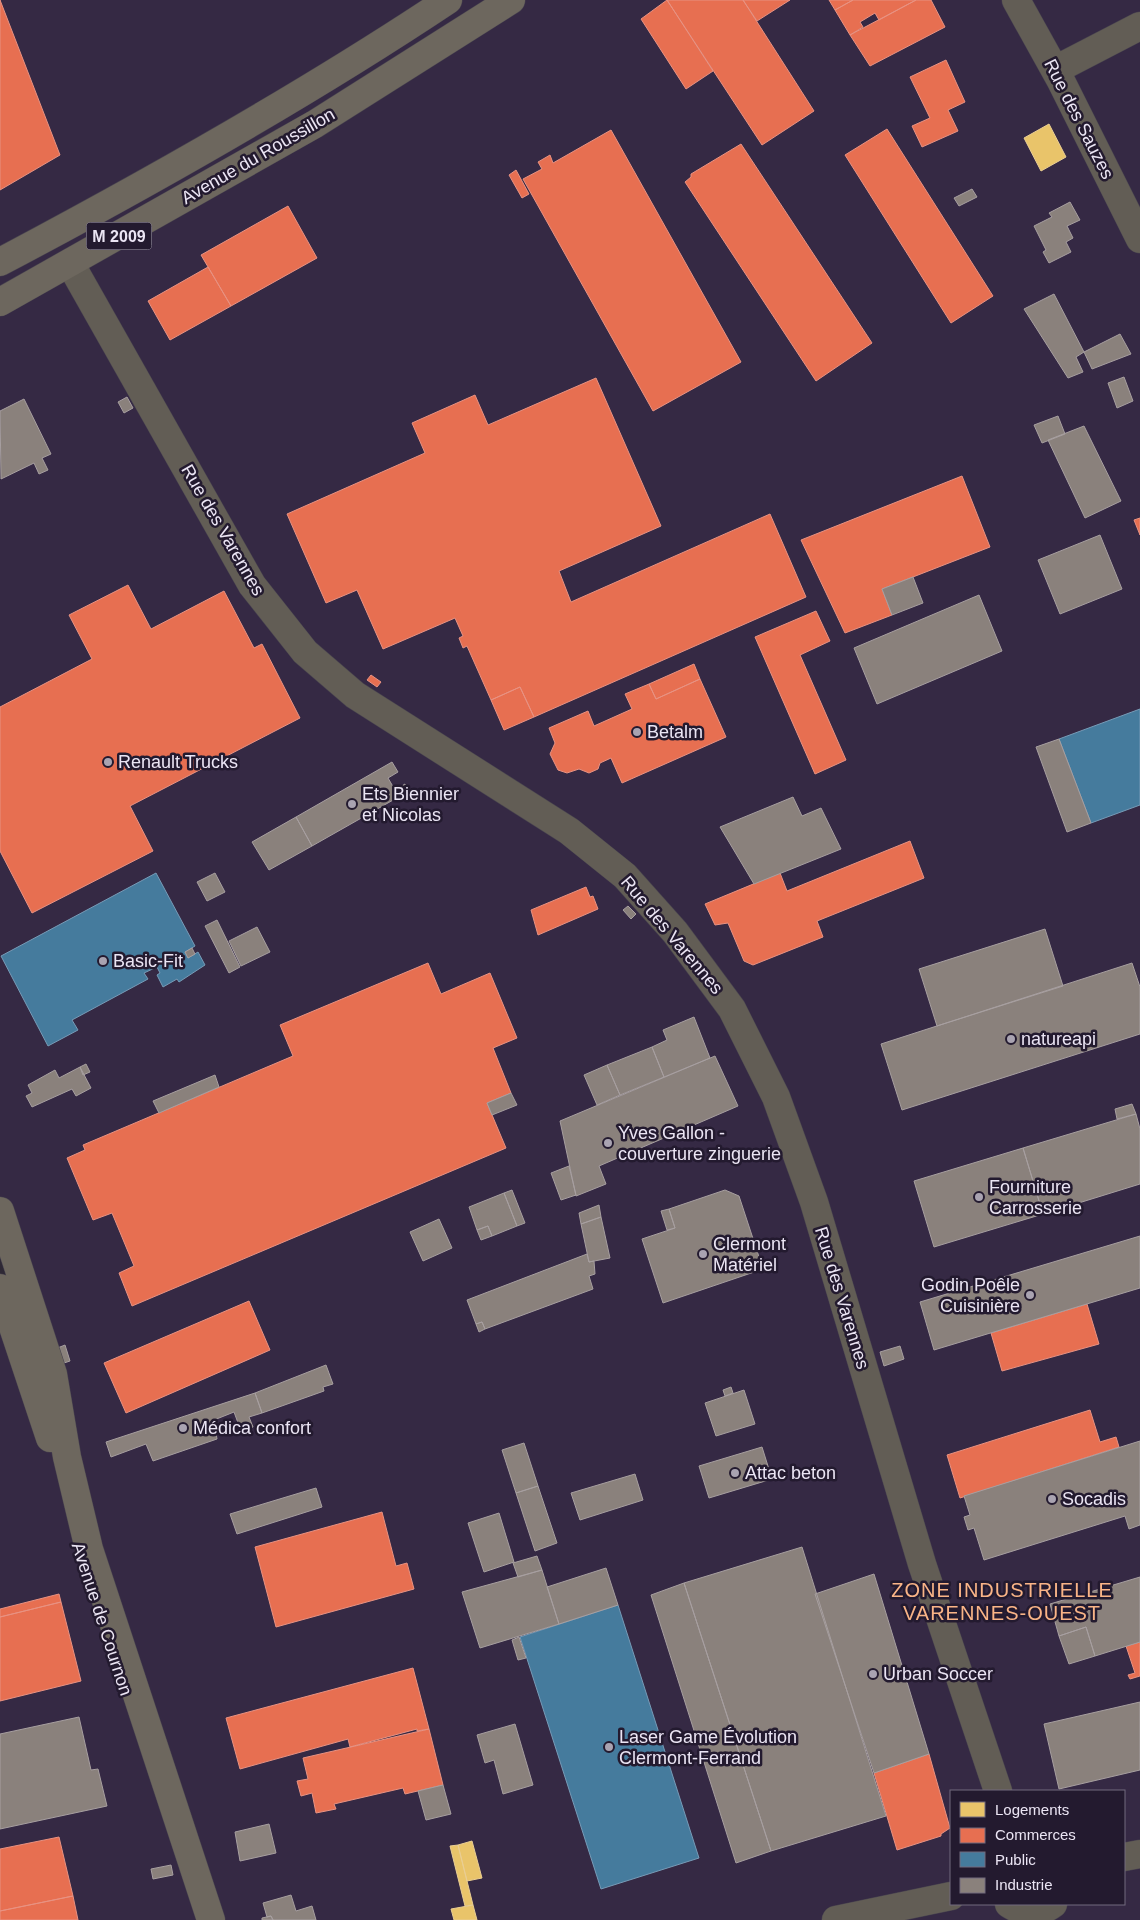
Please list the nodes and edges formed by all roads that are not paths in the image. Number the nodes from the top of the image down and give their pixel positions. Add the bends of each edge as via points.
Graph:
1 (448, 0) edge
2 (511, 0) edge
3 (1016, 0) edge
4 (1140, 26) edge
5 (1054, 70) junction
6 (291, 100) junction
7 (1140, 239) edge
8 (0, 241) edge
9 (0, 262) edge
10 (70, 263) junction
11 (0, 302) edge
12 (0, 1211) edge
13 (0, 1288) edge
14 (28, 1295) junction
15 (5, 1317) edge
16 (67, 1457) junction
17 (998, 1790) edge
18 (1140, 1854) edge
19 (1125, 1857) edge
20 (950, 1896) edge
21 (1011, 1905) edge
22 (1044, 1912) edge
23 (199, 1920) edge
24 (211, 1920) edge
25 (836, 1920) edge

1 - 6 main road, Avenue du Roussillon / M 2009
2 - 10 main road, Avenue du Roussillon / M 2009 via 314,124
3 - 5 street, Rue des Sauzes
4 - 5 street
5 - 7 street, Rue des Sauzes
6 - 8 main road via 217,124
6 - 9 main road, Avenue du Roussillon / M 2009
10 - 11 main road, Avenue du Roussillon / M 2009
10 - 17 street, Rue des Varennes via 252,585 305,652 354,695 569,831 625,876 674,932 732,1009 776,1097 814,1202 922,1564
12 - 14 main road, Avenue de Cournon
13 - 15 main road, Avenue de Cournon
14 - 15 street
14 - 16 main road, Avenue de Cournon via 53,1374
15 - 16 street, Avenue de Cournon via 25,1325
15 - 23 main road, Avenue de Cournon via 56,1454 85,1570
16 - 24 main road, Avenue de Cournon via 89,1549
18 - 19 street
20 - 25 street
21 - 22 street via 1028,1912

